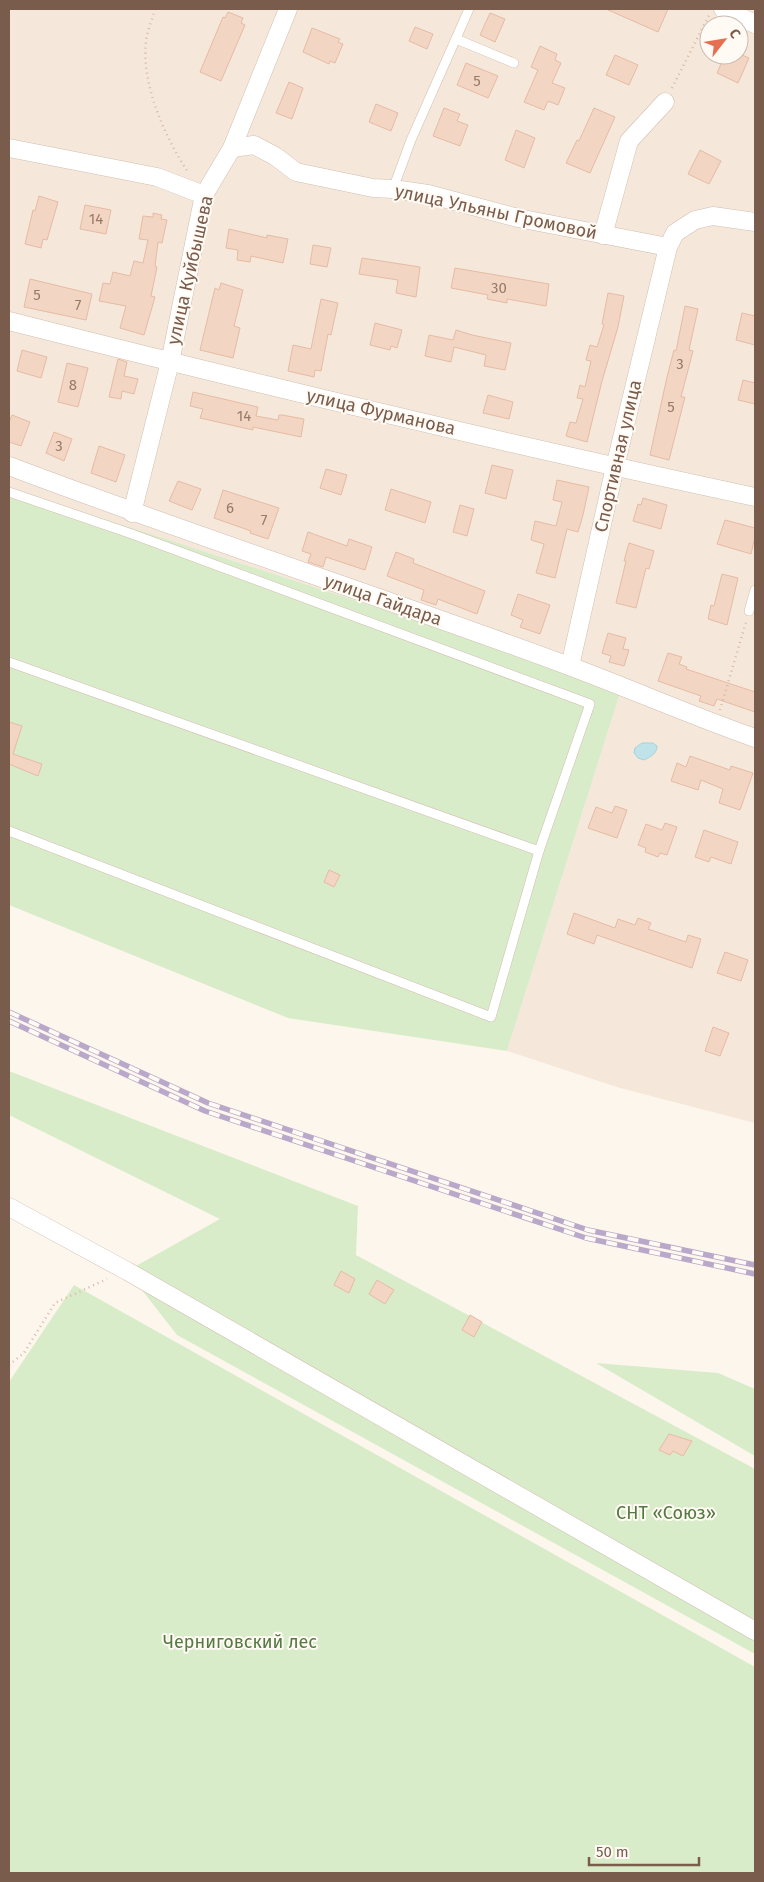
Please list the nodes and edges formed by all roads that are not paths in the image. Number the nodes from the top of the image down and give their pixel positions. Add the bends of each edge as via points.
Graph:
1 (288, 9) edge
2 (469, 9) edge
3 (723, 9) edge
4 (755, 24) edge
5 (456, 39) junction
6 (514, 63) dead end
7 (665, 102) road end
8 (9, 148) edge
9 (232, 148) junction
10 (393, 189) junction
11 (204, 195) junction
12 (755, 222) edge
13 (603, 235) junction
14 (668, 247) junction
15 (9, 321) edge
16 (170, 362) junction
17 (9, 466) edge
18 (615, 467) junction
19 (9, 492) edge
20 (755, 497) edge
21 (132, 513) junction
22 (755, 590) edge
23 (749, 610) road end
24 (9, 662) edge
25 (570, 666) junction
26 (755, 738) edge
27 (9, 831) edge
28 (540, 851) junction
29 (9, 1207) edge
30 (755, 1631) edge

1 - 9 street, улица Куйбышева
2 - 5 lane
3 - 4 street
5 - 6 lane
5 - 10 lane
7 - 13 street via 629,141
8 - 11 street via 157,176
9 - 10 street, улица Ульяны Громовой via 254,145 296,172
9 - 11 street, улица Куйбышева
10 - 13 street, улица Ульяны Громовой via 428,194 518,218
11 - 16 street, улица Куйбышева
12 - 14 street via 713,216 695,220 675,233
13 - 14 street, улица Ульяны Громовой
14 - 18 street, Спортивная улица
15 - 16 street, улица Фурманова
16 - 18 street, улица Фурманова
16 - 21 street, улица Куйбышева
17 - 21 street, улица Гайдара
18 - 20 street, улица Фурманова
18 - 25 street, Спортивная улица
19 - 28 lane via 590,704
21 - 25 street, улица Гайдара
22 - 23 lane
24 - 28 lane
25 - 26 street, улица Гайдара via 621,691
27 - 28 lane via 491,1017
29 - 30 street via 127,1271

